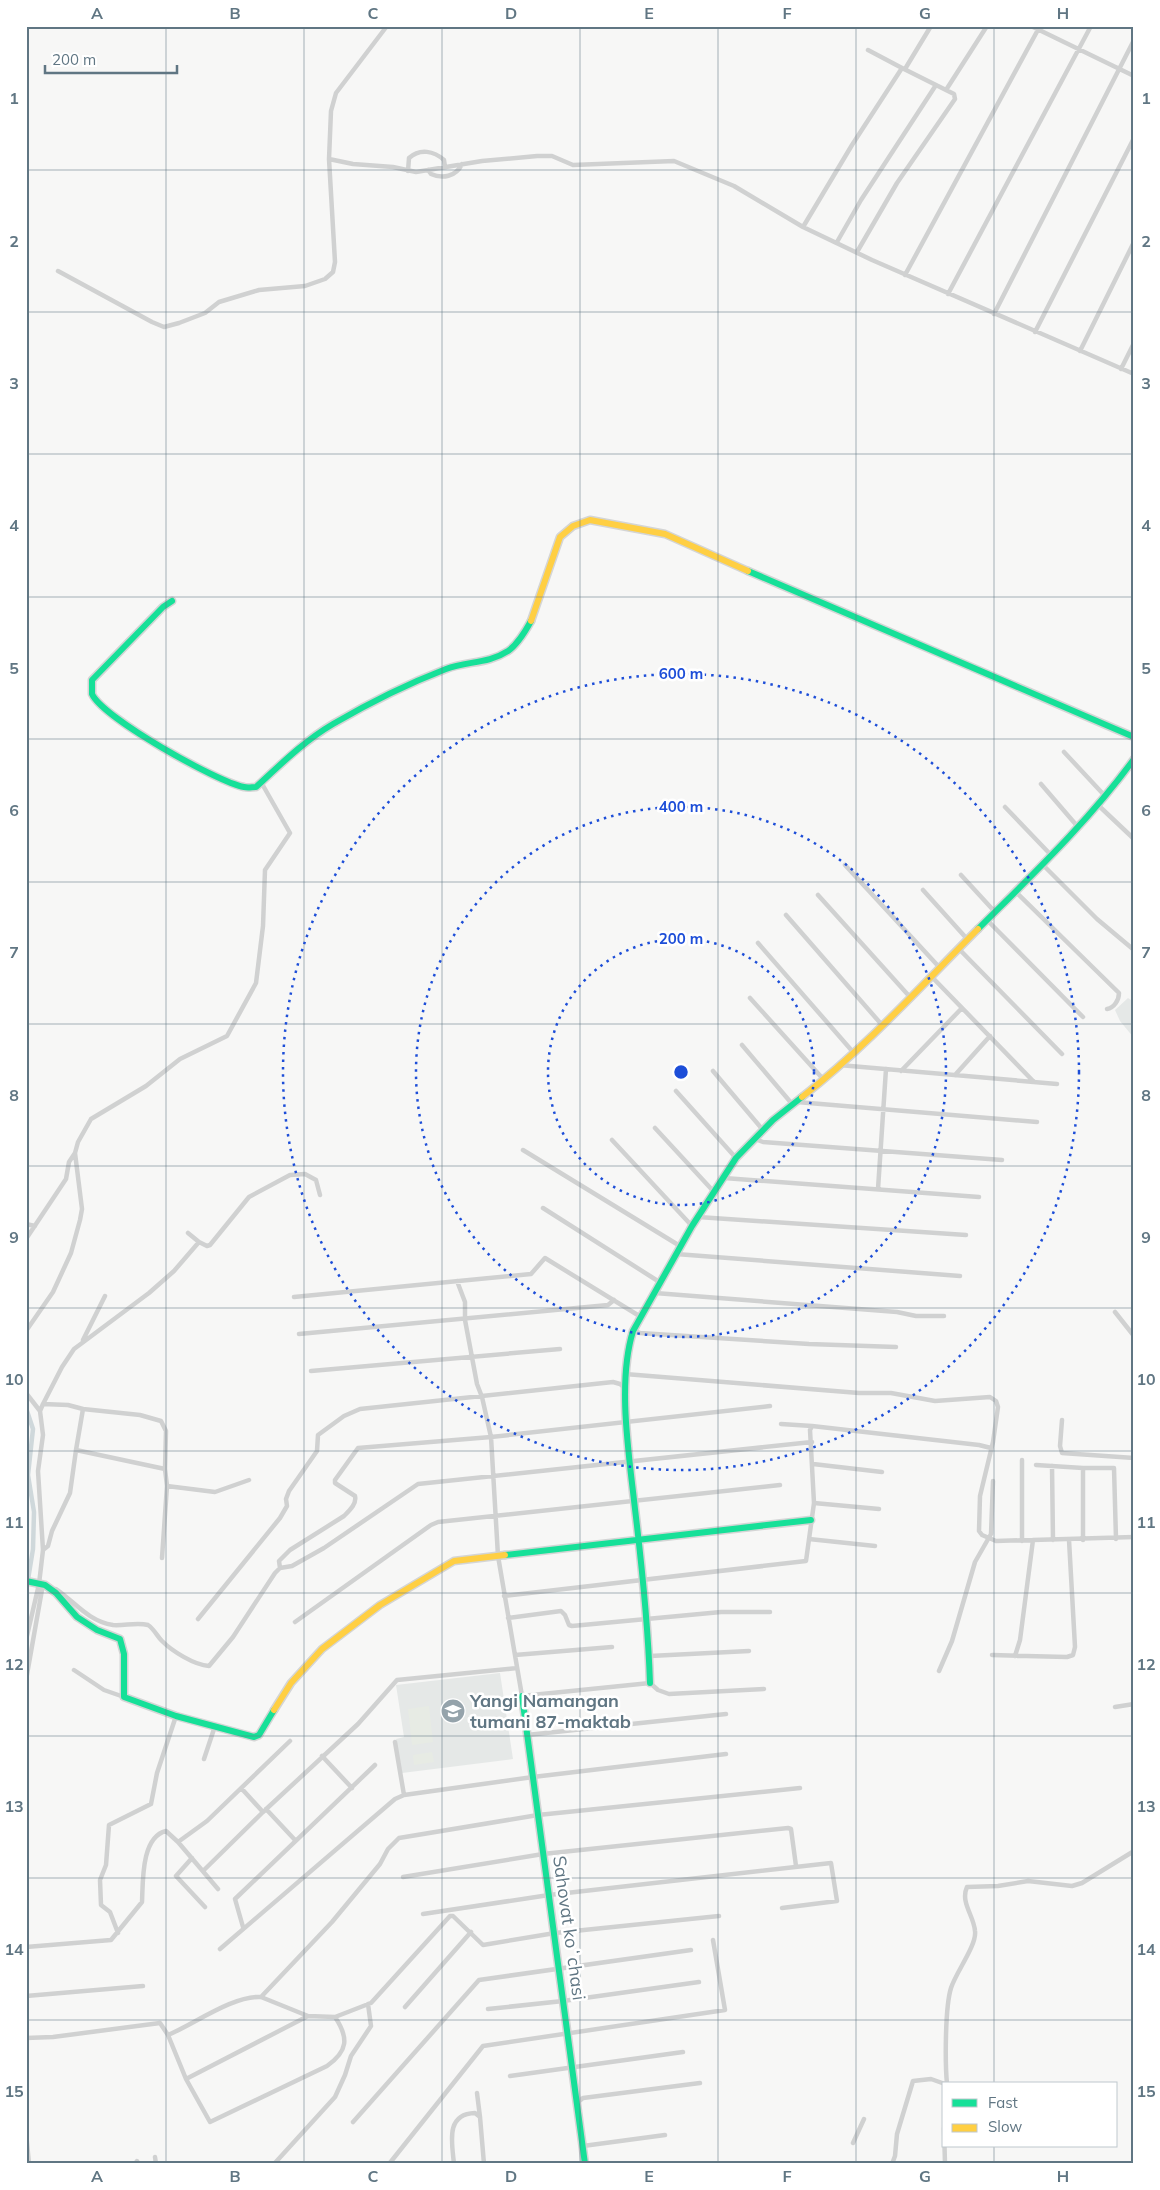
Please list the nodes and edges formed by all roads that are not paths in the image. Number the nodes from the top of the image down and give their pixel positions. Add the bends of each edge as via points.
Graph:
1 (387, 26) edge
2 (931, 26) edge
3 (987, 26) edge
4 (1031, 26) edge
5 (1091, 26) edge
6 (1039, 28) edge
7 (1134, 40) edge
8 (868, 50) dead end
9 (1079, 50) junction
10 (904, 69) junction
11 (1119, 69) junction
12 (1134, 76) edge
13 (936, 85) junction
14 (946, 90) junction
15 (1134, 138) edge
16 (329, 159) junction
17 (462, 164) junction
18 (445, 167) junction
19 (428, 170) junction
20 (408, 171) junction
21 (803, 227) junction
22 (837, 242) junction
23 (1134, 242) edge
24 (857, 252) junction
25 (58, 271) dead end
26 (906, 275) junction
27 (948, 294) junction
28 (994, 314) junction
29 (1035, 332) junction
30 (1134, 343) edge
31 (1080, 351) junction
32 (1121, 369) junction
33 (1134, 374) edge
34 (172, 601) dead end
35 (1134, 737) edge
36 (1064, 752) dead end
37 (1134, 759) edge
38 (262, 782) junction
39 (1040, 784) dead end
40 (1105, 796) junction
41 (1098, 805) junction
42 (1005, 807) dead end
43 (1078, 827) junction
44 (1134, 839) edge
45 (1051, 855) junction
46 (1042, 864) junction
47 (845, 865) dead end
48 (960, 875) dead end
49 (923, 890) dead end
50 (1015, 891) junction
51 (818, 895) dead end
52 (995, 912) junction
53 (786, 916) dead end
54 (988, 920) junction
55 (968, 940) junction
56 (758, 943) dead end
57 (959, 949) junction
58 (1134, 950) edge
59 (940, 968) junction
60 (931, 976) junction
61 (910, 997) junction
62 (750, 998) dead end
63 (962, 1008) junction
64 (1107, 1009) dead end
65 (1083, 1017) dead end
66 (882, 1024) junction
67 (990, 1036) junction
68 (742, 1046) dead end
69 (853, 1052) junction
70 (1062, 1054) dead end
71 (839, 1065) junction
72 (886, 1069) junction
73 (713, 1071) dead end
74 (901, 1071) junction
75 (955, 1075) junction
76 (824, 1080) junction
77 (1034, 1082) junction
78 (1057, 1084) dead end
79 (676, 1091) dead end
80 (795, 1103) junction
81 (883, 1109) junction
82 (1037, 1122) dead end
83 (655, 1128) dead end
84 (763, 1130) junction
85 (755, 1139) junction
86 (612, 1140) dead end
87 (523, 1150) dead end
88 (880, 1151) junction
89 (75, 1152) junction
90 (736, 1158) junction
91 (1002, 1160) dead end
92 (724, 1178) junction
93 (878, 1189) junction
94 (714, 1193) junction
95 (320, 1195) dead end
96 (979, 1196) dead end
97 (543, 1208) dead end
98 (698, 1217) junction
99 (26, 1224) edge
100 (36, 1226) junction
101 (692, 1226) junction
102 (188, 1233) dead end
103 (966, 1235) dead end
104 (26, 1239) edge
105 (199, 1242) junction
106 (680, 1246) junction
107 (676, 1254) junction
108 (960, 1276) dead end
109 (457, 1280) junction
110 (661, 1283) junction
111 (655, 1293) junction
112 (105, 1296) dead end
113 (294, 1296) dead end
114 (614, 1300) junction
115 (1115, 1312) dead end
116 (944, 1316) dead end
117 (641, 1317) junction
118 (465, 1320) junction
119 (26, 1331) edge
120 (633, 1331) junction
121 (299, 1334) dead end
122 (1134, 1336) edge
123 (82, 1342) junction
124 (896, 1346) dead end
125 (560, 1349) dead end
126 (472, 1357) junction
127 (311, 1371) dead end
128 (625, 1374) junction
129 (625, 1388) junction
130 (26, 1393) edge
131 (482, 1397) junction
132 (43, 1404) junction
133 (770, 1406) dead end
134 (83, 1409) junction
135 (40, 1411) junction
136 (1062, 1420) dead end
137 (626, 1422) junction
138 (781, 1424) dead end
139 (812, 1426) junction
140 (491, 1437) junction
141 (812, 1442) junction
142 (991, 1448) junction
143 (76, 1450) junction
144 (1134, 1458) edge
145 (1022, 1460) dead end
146 (630, 1461) junction
147 (813, 1464) junction
148 (1036, 1464) dead end
149 (1052, 1466) junction
150 (1083, 1468) junction
151 (165, 1469) junction
152 (882, 1472) dead end
153 (493, 1477) junction
154 (249, 1480) dead end
155 (992, 1481) dead end
156 (780, 1485) dead end
157 (167, 1486) junction
158 (634, 1500) junction
159 (814, 1503) junction
160 (879, 1509) dead end
161 (495, 1517) junction
162 (811, 1520) junction
163 (1134, 1538) edge
164 (809, 1539) junction
165 (990, 1539) junction
166 (1116, 1539) junction
167 (639, 1540) junction
168 (1022, 1540) junction
169 (1033, 1540) junction
170 (1053, 1540) junction
171 (1069, 1540) junction
172 (1083, 1540) junction
173 (875, 1546) dead end
174 (43, 1550) junction
175 (498, 1556) junction
176 (162, 1558) dead end
177 (280, 1568) junction
178 (644, 1580) junction
179 (26, 1581) edge
180 (42, 1584) junction
181 (504, 1596) junction
182 (770, 1612) dead end
183 (508, 1618) junction
184 (648, 1618) junction
185 (198, 1619) dead end
186 (295, 1622) dead end
187 (26, 1640) edge
188 (612, 1647) dead end
189 (749, 1651) dead end
190 (992, 1654) dead end
191 (515, 1655) junction
192 (650, 1656) junction
193 (1016, 1656) junction
194 (517, 1668) junction
195 (74, 1670) dead end
196 (939, 1672) dead end
197 (26, 1680) edge
198 (650, 1683) junction
199 (764, 1689) dead end
200 (522, 1696) junction
201 (124, 1697) junction
202 (1134, 1704) edge
203 (1115, 1706) dead end
204 (726, 1714) dead end
205 (176, 1716) junction
206 (215, 1726) junction
207 (527, 1735) junction
208 (290, 1741) dead end
209 (395, 1742) dead end
210 (726, 1754) dead end
211 (322, 1756) junction
212 (204, 1759) dead end
213 (376, 1765) dead end
214 (533, 1777) junction
215 (352, 1788) junction
216 (800, 1788) dead end
217 (242, 1789) junction
218 (404, 1795) junction
219 (264, 1810) junction
220 (538, 1815) junction
221 (295, 1840) junction
222 (178, 1842) junction
223 (1134, 1852) edge
224 (544, 1854) junction
225 (192, 1858) junction
226 (796, 1866) junction
227 (202, 1872) junction
228 (403, 1878) dead end
229 (218, 1889) dead end
230 (549, 1895) junction
231 (205, 1907) dead end
232 (782, 1908) dead end
233 (422, 1914) dead end
234 (719, 1916) dead end
235 (243, 1927) junction
236 (471, 1932) junction
237 (118, 1933) junction
238 (555, 1933) junction
239 (713, 1940) dead end
240 (26, 1947) edge
241 (220, 1949) dead end
242 (691, 1950) dead end
243 (559, 1968) junction
244 (699, 1982) dead end
245 (143, 1986) dead end
246 (26, 1996) edge
247 (261, 1997) junction
248 (564, 2001) junction
249 (368, 2004) junction
250 (405, 2008) dead end
251 (488, 2009) dead end
252 (308, 2016) junction
253 (335, 2017) junction
254 (568, 2034) junction
255 (168, 2035) junction
256 (26, 2038) edge
257 (682, 2052) dead end
258 (572, 2067) junction
259 (510, 2076) dead end
260 (186, 2079) junction
261 (946, 2082) edge
262 (700, 2083) dead end
263 (942, 2083) edge
264 (477, 2093) dead end
265 (577, 2103) junction
266 (480, 2116) junction
267 (864, 2119) dead end
268 (352, 2122) dead end
269 (26, 2132) edge
270 (665, 2135) dead end
271 (853, 2143) dead end
272 (583, 2146) junction
273 (945, 2148) edge
274 (155, 2157) dead end
275 (28, 2164) edge
276 (156, 2164) edge
277 (274, 2164) edge
278 (389, 2164) edge
279 (454, 2164) edge
280 (484, 2164) edge
281 (585, 2164) edge
282 (892, 2164) edge
283 (945, 2164) edge

1 - 16 street via 336,93 331,111
2 - 10 street
3 - 14 street
4 - 6 street
5 - 9 street
6 - 9 street
6 - 26 street
7 - 11 street
8 - 10 street
9 - 11 street
9 - 27 street
10 - 13 street
10 - 21 street via 852,145
11 - 12 street
11 - 28 street
13 - 14 street
13 - 22 street
14 - 24 street via 954,94 954,100 898,183
15 - 29 street
16 - 20 street
16 - 25 street via 335,262 325,279 305,286 259,290 219,302 205,313 164,327
17 - 18 street
17 - 19 street via 455,173 445,177 430,174
17 - 21 street via 537,156 552,156 573,165 674,161 734,186
18 - 19 street
18 - 20 street via 444,160 426,152 409,158
19 - 20 street
21 - 22 street
22 - 24 street
23 - 31 street
24 - 26 street
26 - 27 street
27 - 28 street
28 - 29 street
29 - 31 street
30 - 32 street
31 - 32 street
32 - 33 street
34 - 38 street via 92,680 93,697 119,720 177,755 244,787 256,787
35 - 38 street via 693,545 647,530 590,520 573,526 560,537 532,618 524,634 509,650 491,660 448,668 392,692 310,739
36 - 40 street
37 - 40 street
38 - 89 street via 290,833 265,870 256,983 227,1036 180,1059 146,1086 91,1119
39 - 43 street
40 - 41 street
41 - 43 street
41 - 44 street
42 - 45 street
43 - 45 street
45 - 46 street
46 - 50 street
46 - 58 street via 1097,919
47 - 59 street
48 - 52 street
49 - 55 street
50 - 52 street
50 - 64 street via 1119,994 1119,999
51 - 61 street
52 - 54 street
53 - 66 street
54 - 55 street
54 - 65 street
55 - 57 street
56 - 69 street
57 - 59 street
57 - 70 street
59 - 60 street
60 - 61 street
60 - 63 street
61 - 66 street
62 - 76 street
63 - 67 street
63 - 74 street
66 - 69 street
67 - 75 street
67 - 77 street
68 - 80 street
69 - 71 street
71 - 72 street
71 - 76 street
72 - 74 street
72 - 81 street
73 - 84 street
74 - 75 street
75 - 77 street
76 - 80 street
77 - 78 street
79 - 90 street
80 - 81 street
80 - 84 street
81 - 82 street
81 - 88 street
83 - 94 street
84 - 85 street
85 - 88 street
85 - 90 street
86 - 101 street
87 - 106 street
88 - 91 street
88 - 93 street
89 - 100 street via 69,1162 66,1180
89 - 119 street via 82,1209 80,1220 53,1292
90 - 92 street
92 - 93 street
92 - 94 street
93 - 96 street
94 - 98 street
95 - 105 street via 318,1183 312,1176 290,1176 246,1199 210,1245
97 - 110 street
98 - 101 street
98 - 103 street
99 - 100 street
100 - 104 street
101 - 106 street
102 - 105 street
105 - 123 street via 149,1293
106 - 107 street
107 - 108 street
107 - 110 street
109 - 113 street
109 - 114 street via 531,1274 545,1258
109 - 118 street via 465,1302
110 - 111 street
111 - 116 street
111 - 117 street
112 - 123 street
114 - 117 street
114 - 118 street via 608,1305
115 - 122 street
117 - 120 street
118 - 121 street
118 - 126 street
120 - 124 street via 809,1344
120 - 128 street
123 - 132 street via 70,1354
125 - 126 street
126 - 127 street
126 - 131 street
128 - 129 street
128 - 142 street via 891,1393 935,1402 990,1397 998,1407
129 - 131 street via 613,1382
129 - 137 street
130 - 135 street
131 - 140 street
131 - 185 street via 360,1409 318,1435 318,1451 289,1491 287,1506 280,1518
132 - 134 street
132 - 135 street
133 - 137 street
134 - 143 street
134 - 151 street via 140,1415 161,1421 166,1431
135 - 174 street via 44,1435 38,1471
136 - 144 street via 1062,1453
137 - 140 street
137 - 146 street
138 - 139 street
139 - 141 street
139 - 142 street via 979,1444
140 - 153 street
140 - 177 street via 358,1448 335,1480 355,1496 350,1510 290,1550 280,1561
141 - 146 street
141 - 147 street
142 - 165 street via 980,1496 978,1532
143 - 151 street
143 - 174 street via 68,1501 48,1546
145 - 168 street
146 - 153 street
146 - 158 street
147 - 152 street
147 - 159 street
148 - 149 street
149 - 150 street
149 - 170 street
150 - 166 street via 1114,1468
150 - 172 street
151 - 157 street
153 - 161 street
153 - 177 street via 418,1484 324,1548 292,1566
154 - 157 street via 215,1492
155 - 165 street
156 - 158 street
157 - 176 street
158 - 161 street
158 - 167 street
159 - 160 street
159 - 162 street
161 - 175 street
161 - 186 street via 431,1525
162 - 164 street
162 - 167 street
163 - 166 street
164 - 173 street
164 - 178 street via 806,1561
165 - 168 street
165 - 196 street via 976,1562
166 - 172 street
167 - 175 street
167 - 178 street
168 - 169 street
169 - 170 street
169 - 193 street
170 - 171 street
171 - 172 street
171 - 193 street via 1073,1655
174 - 180 street
175 - 181 street
175 - 206 street via 454,1561 357,1619 291,1682 259,1735 254,1737
177 - 180 street via 209,1666 178,1653 148,1625 103,1623
178 - 181 street
178 - 184 street
179 - 180 street
180 - 187 street
180 - 197 street
180 - 201 street via 56,1593 77,1617 120,1639 124,1654
181 - 183 street
182 - 184 street
183 - 184 street via 561,1611 572,1626
183 - 191 street
184 - 192 street
188 - 191 street
189 - 192 street
190 - 193 street
191 - 194 street
192 - 198 street
194 - 200 street
194 - 211 street via 397,1680 358,1724
195 - 201 street via 104,1690
198 - 199 street via 669,1694
198 - 200 street
200 - 207 street, Sahovat koʻchasi
201 - 205 street
202 - 203 street
204 - 207 street
205 - 206 street
205 - 237 street via 157,1773 151,1804 108,1825 101,1905 110,1912
206 - 212 street
207 - 214 street, Sahovat koʻchasi
208 - 217 street
209 - 218 street
210 - 214 street
211 - 215 street
211 - 219 street
213 - 215 street
214 - 218 street
214 - 220 street, Sahovat koʻchasi
215 - 221 street
216 - 220 street
217 - 219 street
217 - 222 street
218 - 235 street via 386,1805
219 - 221 street
219 - 227 street
220 - 224 street, Sahovat koʻchasi
220 - 247 street via 399,1838 332,1922
221 - 235 street via 235,1899
222 - 225 street
222 - 237 street via 166,1831 159,1832 151,1842 141,1882 142,1902
223 - 261 street via 1072,1886 1028,1881 967,1887 964,1897 976,1931 951,1988
224 - 226 street via 788,1828 791,1829
224 - 228 street
224 - 230 street, Sahovat koʻchasi
225 - 227 street
225 - 231 street via 176,1876
226 - 230 street
226 - 232 street via 831,1863 837,1901
227 - 229 street
230 - 233 street
230 - 238 street, Sahovat koʻchasi
234 - 238 street
235 - 241 street
236 - 238 street via 483,1945
236 - 249 street via 450,1916
236 - 250 street
237 - 240 street via 111,1940
238 - 243 street, Sahovat koʻchasi
239 - 254 street via 725,2010
242 - 243 street
243 - 248 street, Sahovat koʻchasi
243 - 268 street via 479,1980
244 - 248 street
245 - 246 street
247 - 252 street
247 - 255 street via 240,2000
248 - 251 street
248 - 254 street, Sahovat koʻchasi
249 - 253 street
249 - 277 street via 371,2026 351,2056 335,2097
252 - 253 street
252 - 260 street
253 - 260 street via 344,2030 345,2039 338,2058 210,2122
254 - 258 street, Sahovat koʻchasi
254 - 278 street via 483,2046
255 - 256 street via 160,2022
255 - 260 street
257 - 258 street
258 - 259 street
258 - 265 street, Sahovat koʻchasi
262 - 265 street via 583,2098
263 - 282 street via 931,2079 913,2081 897,2134
264 - 266 street
265 - 272 street, Sahovat koʻchasi
266 - 279 street via 469,2113 454,2126 451,2133
266 - 280 street
267 - 271 street
269 - 275 street
270 - 272 street
272 - 281 street, Sahovat koʻchasi
273 - 283 street
274 - 276 street

